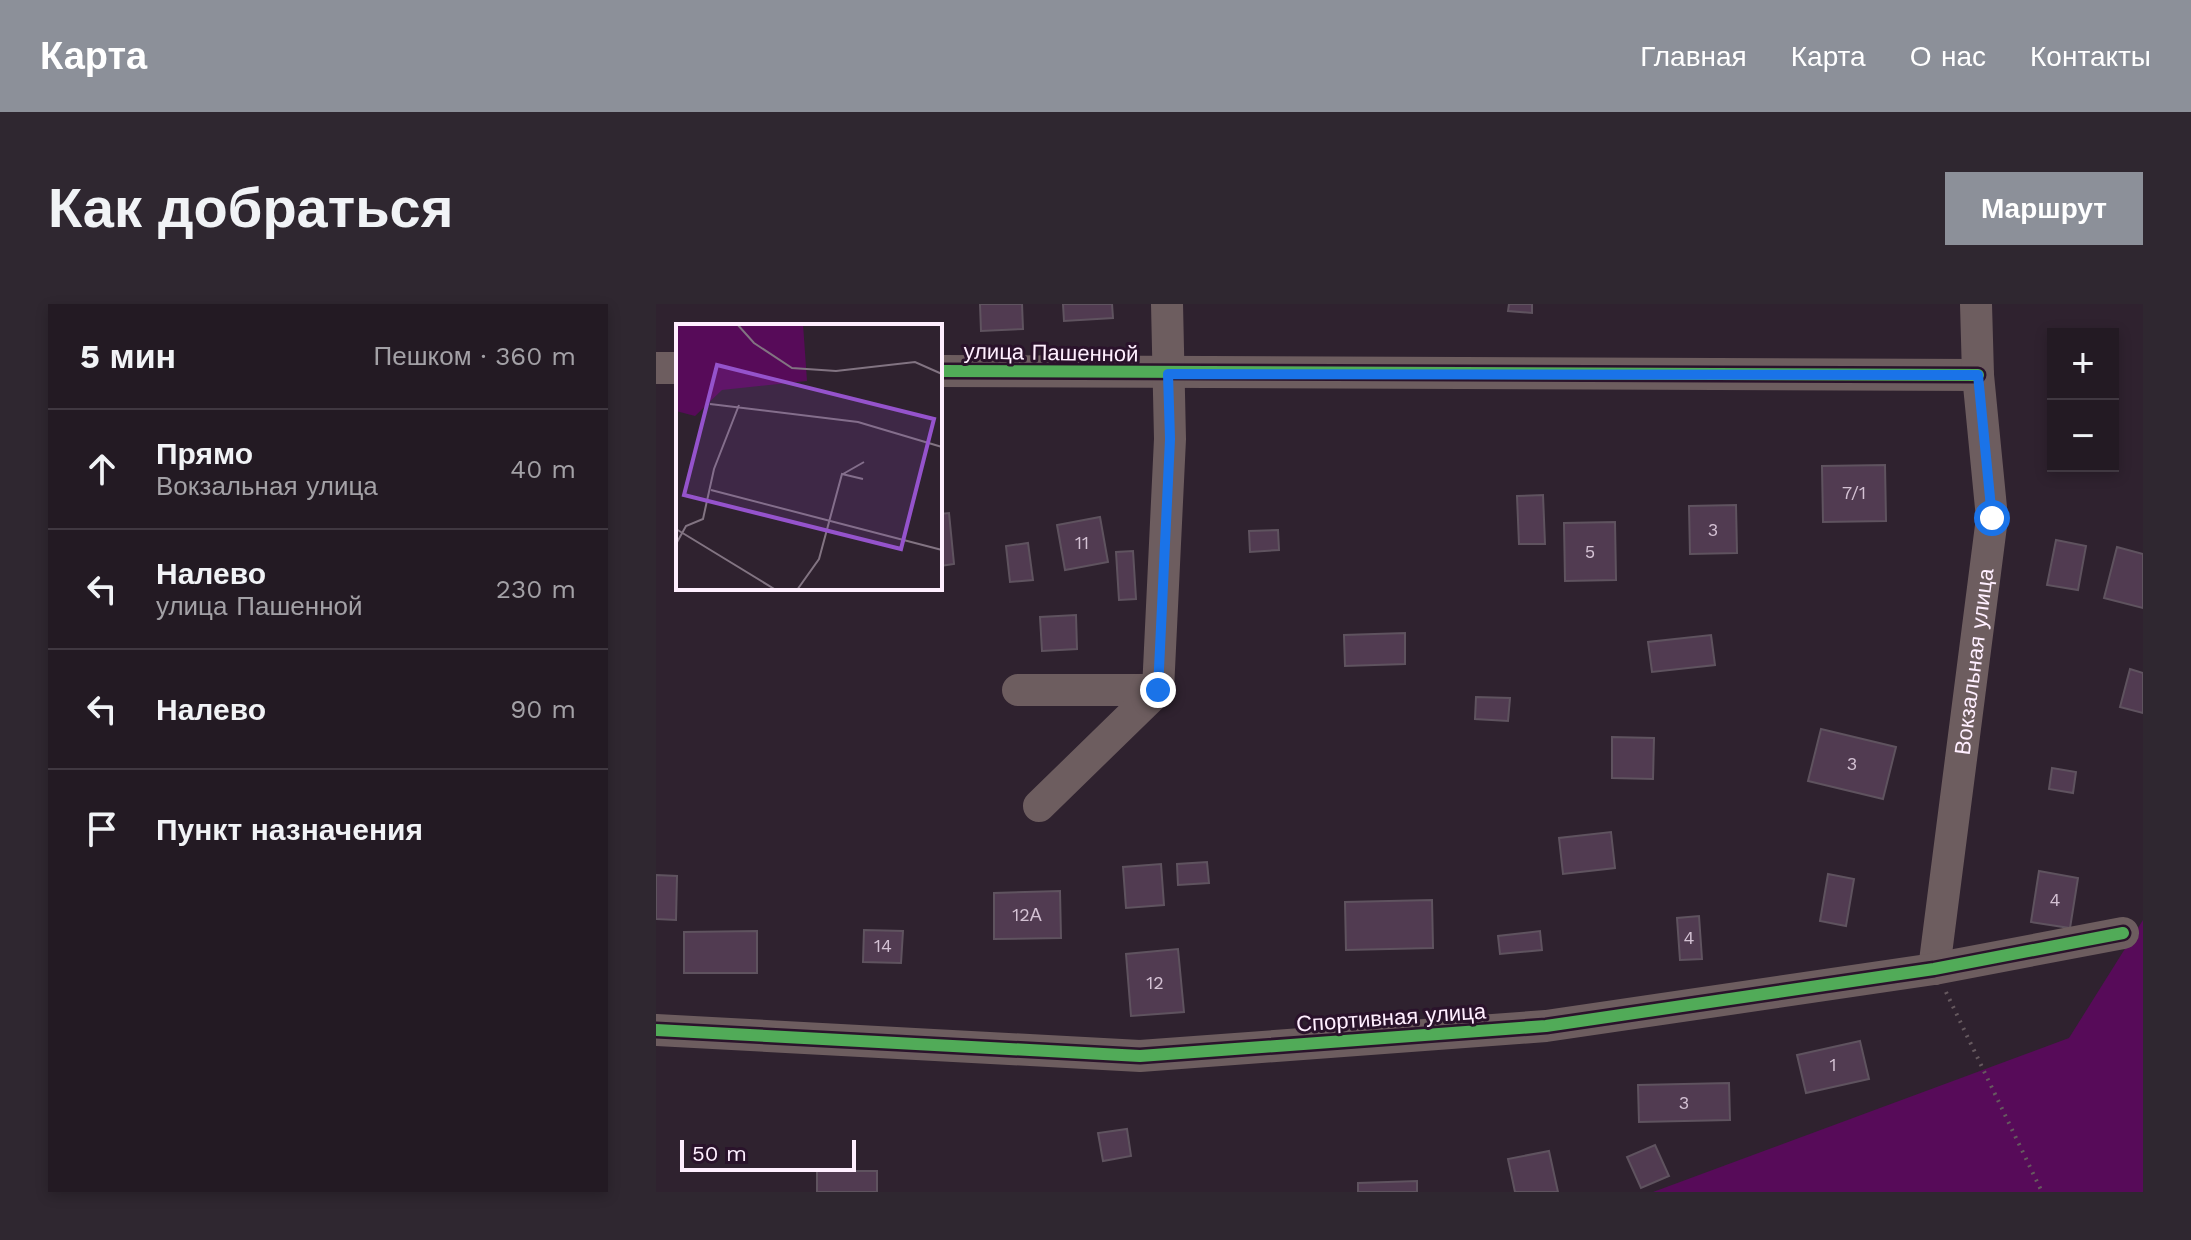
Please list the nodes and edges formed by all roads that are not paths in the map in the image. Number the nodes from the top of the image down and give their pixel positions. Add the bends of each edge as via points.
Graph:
1 (1167, 304) edge
2 (1976, 304) edge
3 (942, 371) edge
4 (1168, 374) junction
5 (1978, 375) junction
6 (1018, 690) dead end
7 (1158, 690) junction
8 (1039, 806) dead end
9 (2123, 933) dead end
10 (1934, 969) junction
11 (656, 1030) edge

1 - 4 street
2 - 5 street, Вокзальная улица
3 - 4 street, улица Пашенной
4 - 5 street, улица Пашенной
4 - 7 street via 1170,439
5 - 10 street, Вокзальная улица via 1992,518
6 - 7 street
7 - 8 street
9 - 10 street, Спортивная улица
10 - 11 street, Спортивная улица via 1546,1026 1140,1056

